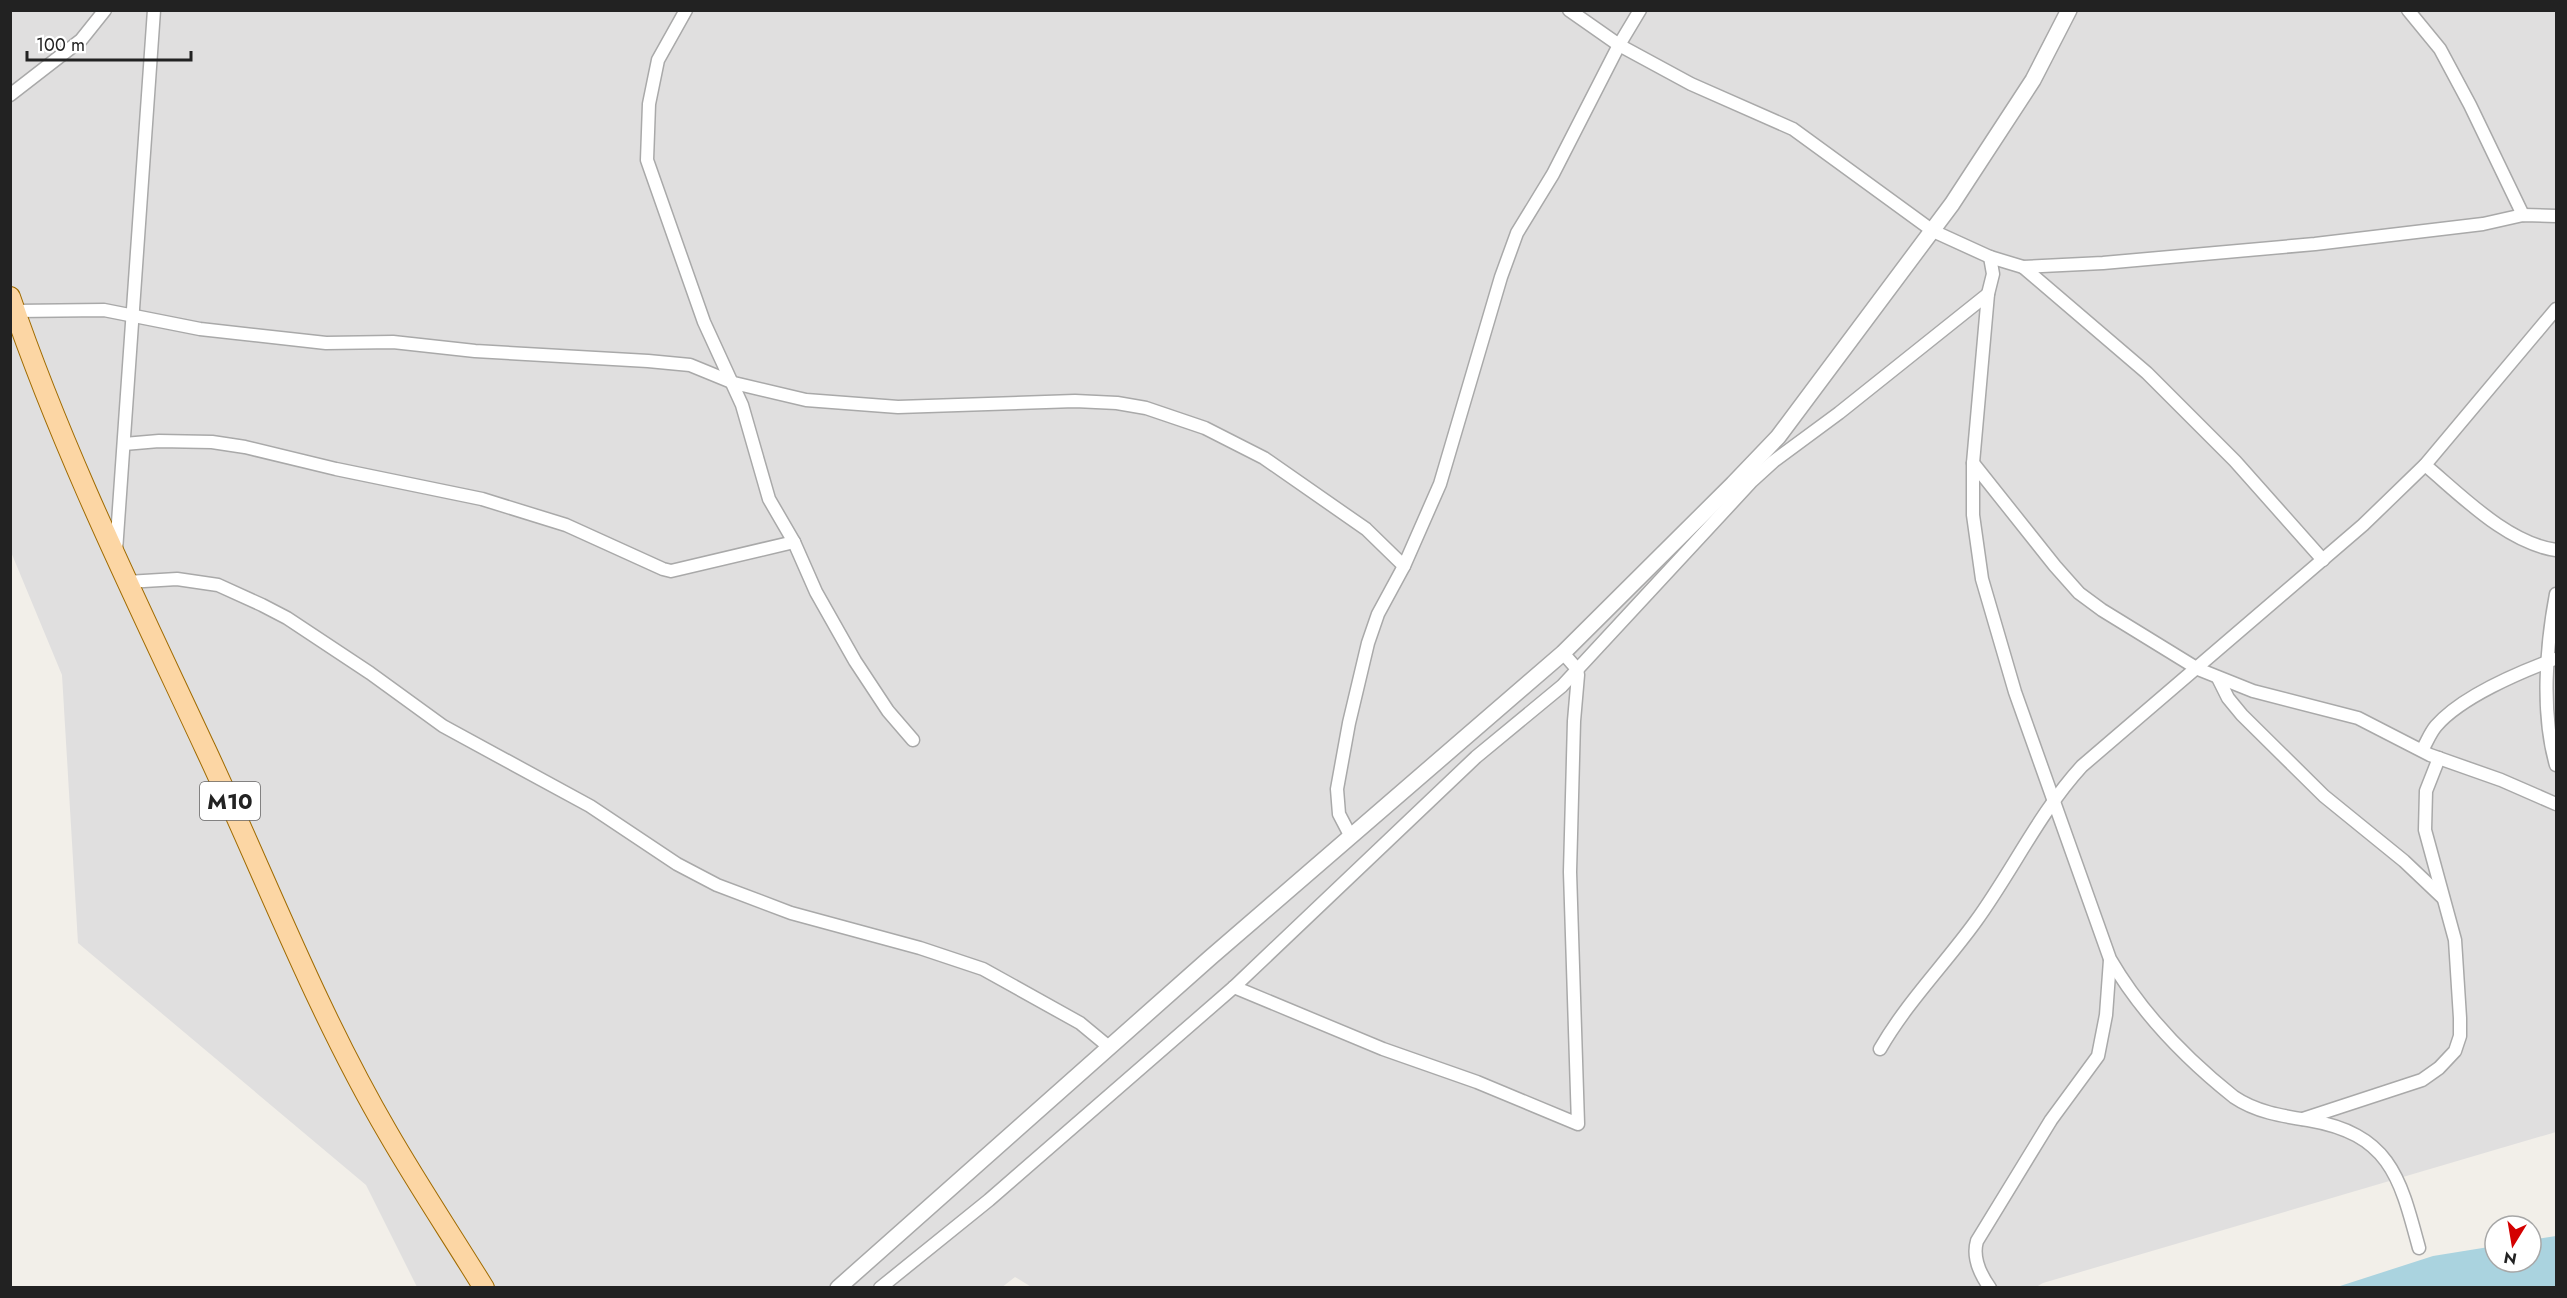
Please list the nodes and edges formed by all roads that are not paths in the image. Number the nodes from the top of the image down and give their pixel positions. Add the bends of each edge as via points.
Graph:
1 (105, 10) edge
2 (154, 10) edge
3 (686, 10) edge
4 (1569, 10) edge
5 (1640, 10) edge
6 (2069, 10) edge
7 (2408, 10) edge
8 (1619, 45) junction
9 (10, 95) edge
10 (2523, 215) junction
11 (2556, 216) edge
12 (1933, 231) junction
13 (1990, 257) junction
14 (2023, 267) junction
15 (1988, 294) junction
16 (13, 304) edge
17 (2556, 309) edge
18 (134, 317) junction
19 (734, 383) junction
20 (124, 444) junction
21 (1973, 464) junction
22 (2425, 465) junction
23 (794, 542) junction
24 (2556, 550) edge
25 (115, 553) junction
26 (2323, 560) junction
27 (1404, 566) junction
28 (128, 582) junction
29 (2556, 594) edge
30 (1563, 653) junction
31 (2553, 660) edge
32 (1577, 669) junction
33 (2198, 669) junction
34 (2218, 678) junction
35 (913, 740) dead end
36 (2422, 750) junction
37 (2439, 758) junction
38 (2556, 765) edge
39 (2053, 800) junction
40 (2556, 804) edge
41 (1351, 837) junction
42 (2443, 898) junction
43 (2110, 959) junction
44 (1234, 987) junction
45 (1109, 1047) junction
46 (1880, 1049) dead end
47 (2301, 1119) junction
48 (2419, 1248) dead end
49 (484, 1287) edge
50 (838, 1287) edge
51 (880, 1287) edge
52 (1990, 1287) edge

1 - 9 street via 81,40
2 - 18 street
3 - 19 street via 658,60 649,104 647,160 704,322
4 - 8 street
5 - 8 street
6 - 12 street via 2032,80
7 - 10 street via 2440,49
8 - 12 street via 1691,84 1793,129
8 - 27 street via 1553,174 1516,233 1440,484
10 - 11 street
10 - 14 street via 2483,224 2315,244
12 - 13 street
12 - 30 street via 1778,437
13 - 14 street
13 - 15 street via 1993,274
14 - 26 street via 2146,373 2235,461
15 - 21 street
15 - 32 street via 1752,481
16 - 18 street via 104,310
16 - 25 main road, M10
17 - 22 street
18 - 19 street via 200,329 326,343 393,342 648,361 690,366
18 - 20 street
19 - 23 street via 769,499
19 - 27 street via 806,400 898,407 1075,401 1146,408 1205,428 1264,458 1365,529
20 - 23 street via 212,442 482,498 566,525 671,571
20 - 25 street
21 - 33 street via 2079,593
21 - 39 street via 1973,515 1982,579 2015,692
22 - 24 street via 2504,530
22 - 26 street
23 - 35 street via 816,592 855,661
25 - 28 main road, M10
26 - 33 street
27 - 41 street via 1378,614 1368,643 1343,755 1337,789 1339,814
28 - 45 street via 177,579 218,585 262,605 287,618 443,726 590,806 677,864 717,885 791,912 983,969 1080,1023
28 - 49 main road, M10 via 313,988 387,1132
29 - 31 street
30 - 32 street
30 - 41 street
31 - 36 street via 2493,686 2442,719
31 - 38 street via 2548,720
32 - 44 street via 1476,757
32 - 44 street via 1570,872 1578,1124
33 - 34 street
33 - 39 street via 2082,766
34 - 36 street via 2277,698 2358,718
34 - 42 street via 2242,715 2324,796
36 - 37 street
37 - 40 street
37 - 42 street via 2426,791 2425,830
39 - 43 street
39 - 46 street via 1977,920
41 - 45 street
42 - 47 street via 2457,962 2460,1036 2455,1051 2421,1080
43 - 47 street via 2128,990 2164,1034 2218,1085 2245,1105
43 - 52 street via 2098,1056 2051,1120 1977,1241 1981,1275
44 - 51 street via 989,1200
45 - 50 street
47 - 48 street via 2339,1127 2379,1151 2400,1183

